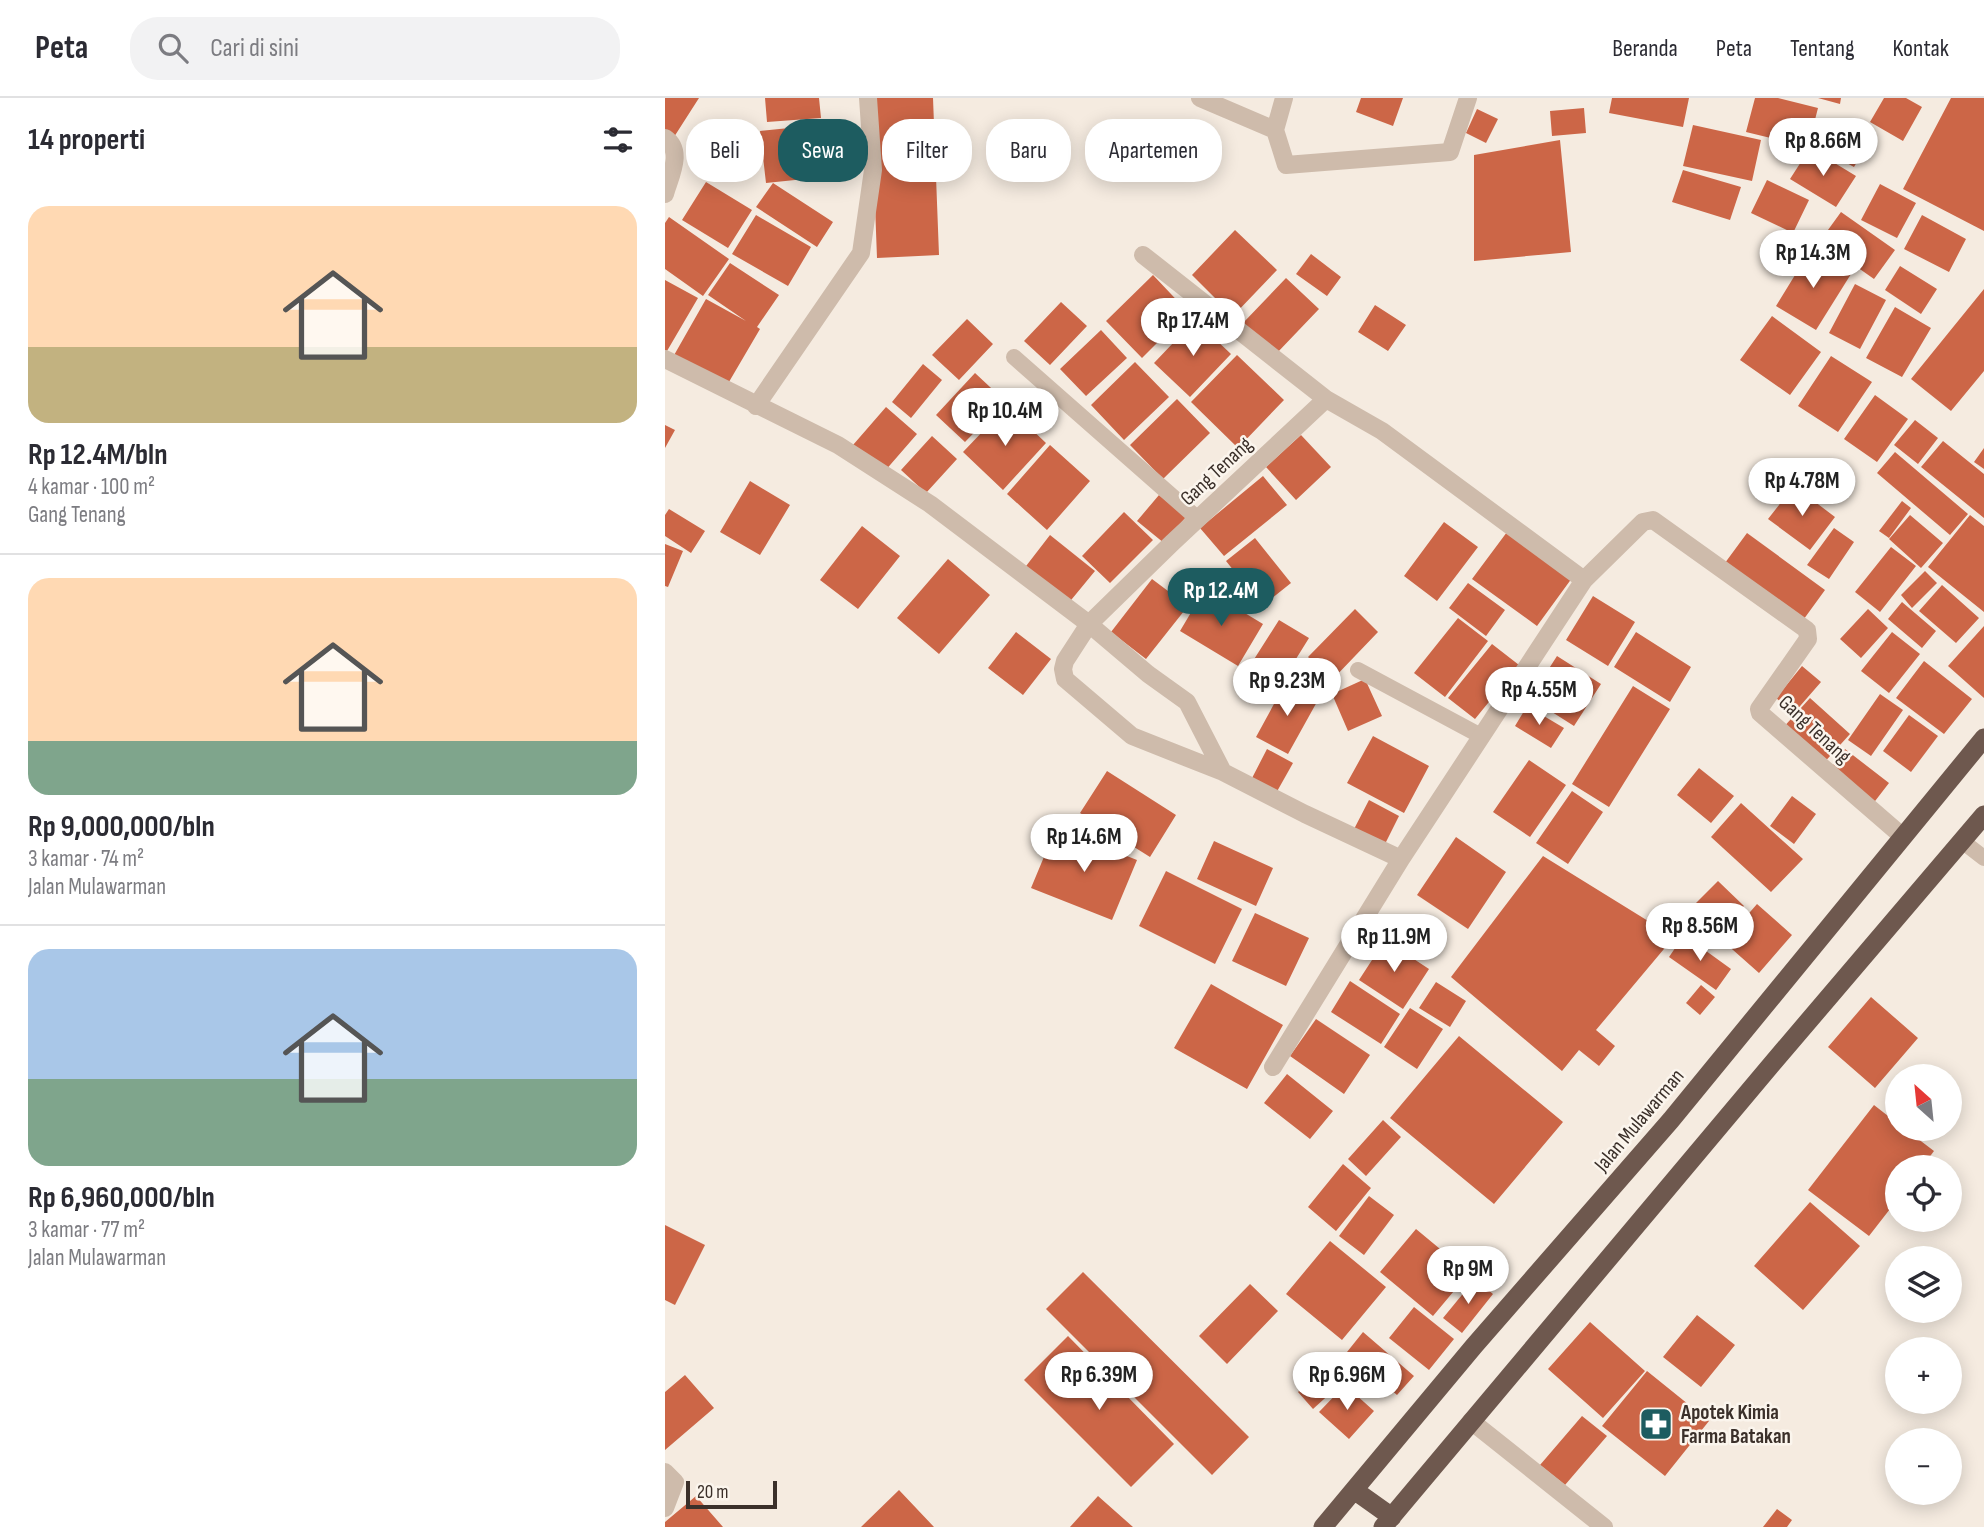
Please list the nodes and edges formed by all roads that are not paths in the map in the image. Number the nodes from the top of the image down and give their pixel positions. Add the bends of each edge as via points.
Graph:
1 (868, 98) edge
2 (1200, 98) edge
3 (1284, 98) edge
4 (1468, 98) edge
5 (1275, 130) junction
6 (665, 138) edge
7 (665, 194) edge
8 (1143, 255) dead end
9 (1014, 357) dead end
10 (665, 359) edge
11 (1326, 399) junction
12 (757, 406) junction
13 (1198, 519) junction
14 (1584, 580) junction
15 (1089, 624) junction
16 (1358, 670) dead end
17 (1481, 736) junction
18 (1984, 738) edge
19 (1223, 772) junction
20 (1984, 815) edge
21 (1902, 836) junction
22 (1962, 841) junction
23 (1984, 858) edge
24 (1401, 859) junction
25 (1273, 1067) dead end
26 (1471, 1421) junction
27 (670, 1477) edge
28 (1354, 1490) junction
29 (665, 1508) edge
30 (1387, 1522) edge
31 (1324, 1527) edge
32 (1604, 1527) edge

1 - 12 street via 873,170 861,253
2 - 5 street
3 - 5 street
4 - 5 street via 1450,152 1286,165
6 - 7 street via 675,159
8 - 11 street
9 - 13 lane
10 - 12 street
11 - 13 street, Gang Tenang
11 - 14 street via 1382,431
12 - 15 street via 838,445 930,504
13 - 15 street, Gang Tenang
14 - 17 street, Gang Tenang
14 - 21 street, Gang Tenang via 1643,522 1653,520 1807,630 1808,639 1760,713
15 - 19 street via 1187,702
15 - 19 street, Gang Tenang via 1065,661 1065,679 1132,736
16 - 17 lane
17 - 24 street, Gang Tenang
18 - 21 highway, Jalan Mulawarman
19 - 24 street, Gang Tenang
20 - 22 highway
21 - 28 highway, Jalan Mulawarman via 1671,1120
22 - 23 lane
22 - 26 highway
24 - 25 street, Gang Tenang
26 - 30 highway
26 - 32 street
27 - 29 street
28 - 30 highway
28 - 31 highway, Jalan Mulawarman

